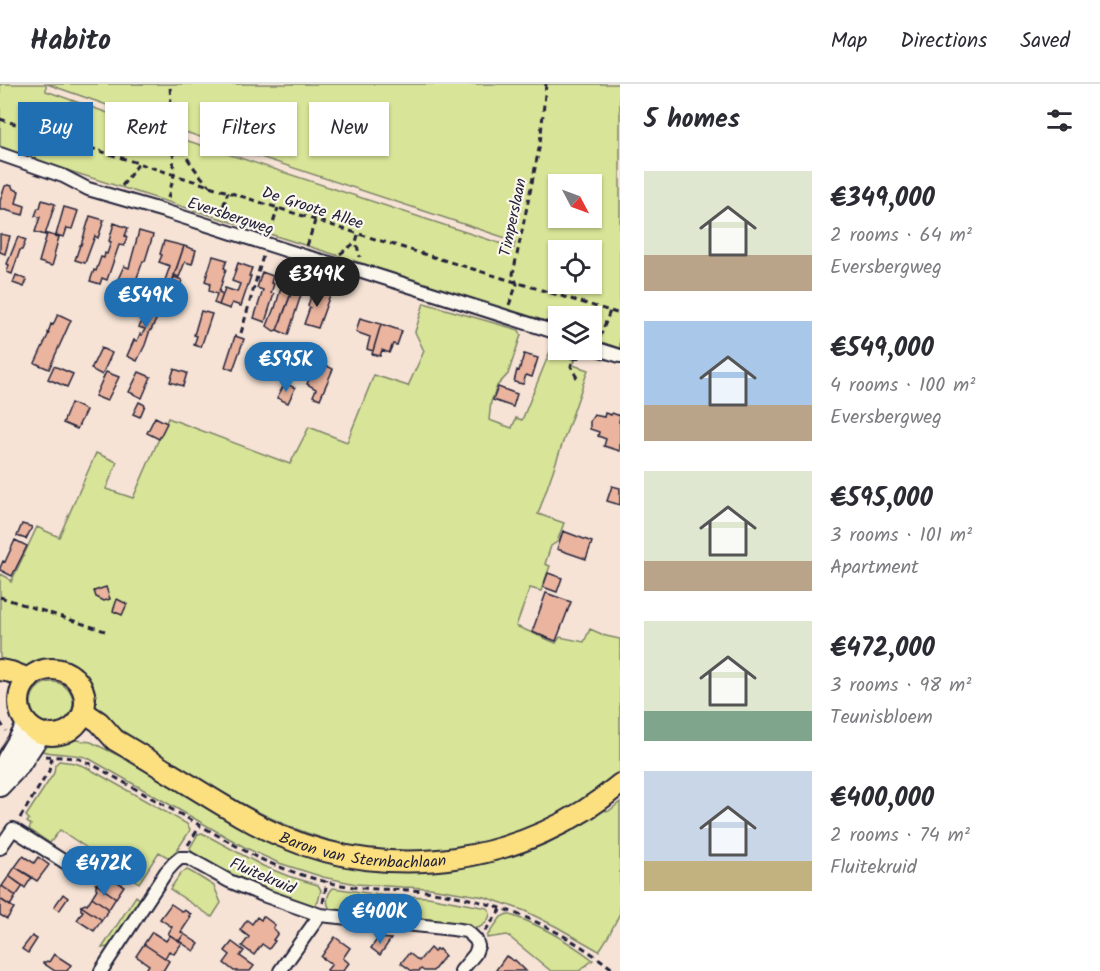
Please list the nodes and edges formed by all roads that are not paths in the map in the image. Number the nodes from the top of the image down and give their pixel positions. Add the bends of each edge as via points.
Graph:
1 (0, 154) edge
2 (548, 330) edge
3 (602, 352) edge
4 (620, 356) edge
5 (0, 670) edge
6 (0, 681) edge
7 (24, 686) junction
8 (80, 719) junction
9 (34, 729) junction
10 (0, 774) edge
11 (620, 784) edge
12 (0, 787) edge
13 (0, 848) edge
14 (71, 866) dead end
15 (320, 915) junction
16 (101, 971) edge
17 (280, 971) edge
18 (461, 971) edge

1 - 2 street, Eversbergweg via 88,189
3 - 4 street
5 - 7 main road via 11,672
6 - 7 main road via 6,686
7 - 8 main road via 35,674 50,669 73,676 85,696
7 - 9 main road via 19,707 23,719
8 - 9 main road via 70,731 56,736
8 - 11 main road, Baron van Sternbachlaan via 99,722 115,740 257,825 311,847 372,860 425,861 486,852 557,826
9 - 10 street via 7,758
9 - 12 street via 19,766
13 - 14 street via 13,830
15 - 16 street, Fluitekruid via 229,881 188,858 180,858 166,872
15 - 17 street
15 - 18 street, Fluitekruid via 466,932 478,946

